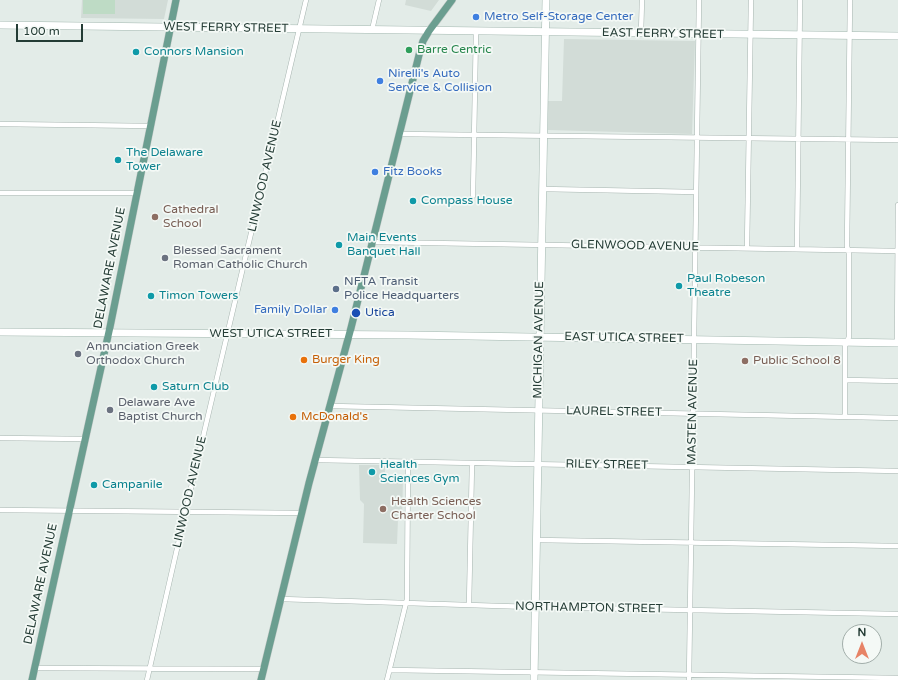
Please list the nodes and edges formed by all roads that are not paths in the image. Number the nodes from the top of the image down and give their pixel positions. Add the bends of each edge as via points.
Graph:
1 (176, 0) edge
2 (306, 0) edge
3 (379, 0) edge
4 (452, 0) edge
5 (546, 0) edge
6 (642, 0) edge
7 (699, 0) edge
8 (751, 0) edge
9 (800, 0) edge
10 (850, 0) edge
11 (0, 25) edge
12 (171, 27) junction
13 (299, 29) junction
14 (372, 30) junction
15 (429, 31) junction
16 (476, 31) junction
17 (545, 32) junction
18 (641, 33) junction
19 (699, 34) junction
20 (751, 35) junction
21 (800, 35) junction
22 (850, 36) junction
23 (898, 36) edge
24 (0, 124) edge
25 (150, 126) junction
26 (399, 134) junction
27 (473, 135) junction
28 (543, 136) junction
29 (697, 138) junction
30 (749, 139) junction
31 (799, 139) junction
32 (849, 140) junction
33 (898, 140) edge
34 (542, 189) junction
35 (696, 192) junction
36 (0, 193) edge
37 (136, 193) junction
38 (472, 196) dead end
39 (898, 205) edge
40 (372, 242) junction
41 (541, 244) junction
42 (696, 247) junction
43 (748, 248) junction
44 (797, 249) junction
45 (848, 250) junction
46 (898, 251) edge
47 (0, 332) edge
48 (109, 333) junction
49 (228, 334) junction
50 (349, 334) junction
51 (539, 337) junction
52 (694, 340) junction
53 (847, 342) junction
54 (897, 343) edge
55 (845, 380) junction
56 (898, 381) edge
57 (330, 406) junction
58 (538, 410) junction
59 (693, 414) junction
60 (844, 417) junction
61 (898, 418) edge
62 (0, 438) edge
63 (84, 439) junction
64 (316, 460) junction
65 (408, 462) junction
66 (472, 463) junction
67 (538, 464) junction
68 (692, 467) junction
69 (898, 471) edge
70 (0, 510) edge
71 (68, 510) junction
72 (185, 511) junction
73 (302, 513) junction
74 (536, 540) junction
75 (691, 543) junction
76 (898, 546) edge
77 (281, 599) junction
78 (406, 604) junction
79 (469, 606) junction
80 (535, 607) junction
81 (690, 610) junction
82 (898, 614) edge
83 (35, 668) junction
84 (150, 669) junction
85 (264, 669) junction
86 (390, 670) junction
87 (534, 676) edge
88 (689, 677) edge
89 (898, 678) edge
90 (32, 680) edge
91 (147, 680) edge
92 (261, 680) edge
93 (387, 680) edge

1 - 12 main road, DELAWARE AVENUE
2 - 13 street, LINWOOD AVENUE
3 - 14 street
4 - 15 main road
5 - 17 street, MICHIGAN AVENUE
6 - 18 street
7 - 19 street, MASTEN AVENUE
8 - 20 street
9 - 21 street
10 - 22 street
11 - 12 street, WEST FERRY STREET
12 - 13 street, WEST FERRY STREET
12 - 25 main road, DELAWARE AVENUE
13 - 14 street, WEST FERRY STREET
13 - 49 street, LINWOOD AVENUE
14 - 15 street, WEST FERRY STREET
15 - 16 street, EAST FERRY STREET
15 - 26 main road via 420,51
16 - 17 street, EAST FERRY STREET
16 - 27 street
17 - 18 street, EAST FERRY STREET
17 - 28 street, MICHIGAN AVENUE
18 - 19 street, EAST FERRY STREET
19 - 20 street, EAST FERRY STREET
19 - 29 street, MASTEN AVENUE
20 - 21 street, EAST FERRY STREET
20 - 30 street
21 - 22 street, EAST FERRY STREET
21 - 31 street
22 - 23 street, EAST FERRY STREET
22 - 32 street
24 - 25 street
25 - 37 main road, DELAWARE AVENUE
26 - 27 street
26 - 40 main road
27 - 28 street
27 - 38 street
28 - 29 street
28 - 34 street, MICHIGAN AVENUE
29 - 30 street
29 - 35 street, MASTEN AVENUE
30 - 31 street
30 - 43 street
31 - 32 street
31 - 44 street
32 - 33 street
32 - 45 street
34 - 35 street
34 - 41 street, MICHIGAN AVENUE
35 - 42 street, MASTEN AVENUE
36 - 37 street
37 - 48 main road, DELAWARE AVENUE
39 - 46 street
40 - 41 street, GLENWOOD AVENUE
40 - 50 main road
41 - 42 street, GLENWOOD AVENUE
41 - 51 street, MICHIGAN AVENUE
42 - 43 street, GLENWOOD AVENUE
42 - 52 street, MASTEN AVENUE
43 - 44 street, GLENWOOD AVENUE
44 - 45 street, GLENWOOD AVENUE
45 - 46 street, GLENWOOD AVENUE
45 - 53 street
46 - 54 street
47 - 48 street, WEST UTICA STREET
48 - 49 street, WEST UTICA STREET
48 - 63 main road, DELAWARE AVENUE
49 - 50 street, WEST UTICA STREET
49 - 72 street, LINWOOD AVENUE
50 - 51 street, EAST UTICA STREET
50 - 57 main road
51 - 52 street, EAST UTICA STREET
51 - 58 street, MICHIGAN AVENUE
52 - 53 street, EAST UTICA STREET
52 - 59 street, MASTEN AVENUE
53 - 54 street, EAST UTICA STREET
53 - 55 street
55 - 56 street
55 - 60 street
57 - 58 street, LAUREL STREET
57 - 64 main road
58 - 59 street, LAUREL STREET
58 - 67 street, MICHIGAN AVENUE
59 - 60 street, LAUREL STREET
59 - 68 street, MASTEN AVENUE
60 - 61 street, LAUREL STREET
62 - 63 street
63 - 71 main road, DELAWARE AVENUE
64 - 65 street, RILEY STREET
64 - 73 main road
65 - 66 street, RILEY STREET
65 - 78 street
66 - 67 street, RILEY STREET
66 - 79 street
67 - 68 street, RILEY STREET
67 - 74 street, MICHIGAN AVENUE
68 - 69 street, RILEY STREET
68 - 75 street, MASTEN AVENUE
70 - 71 street
71 - 72 street
71 - 83 main road, DELAWARE AVENUE
72 - 73 street
72 - 84 street, LINWOOD AVENUE
73 - 77 main road
74 - 75 street
74 - 80 street, MICHIGAN AVENUE
75 - 76 street
75 - 81 street, MASTEN AVENUE
77 - 78 street, NORTHAMPTON STREET
77 - 85 main road
78 - 79 street, NORTHAMPTON STREET
78 - 86 street
79 - 80 street, NORTHAMPTON STREET
80 - 81 street, NORTHAMPTON STREET
80 - 87 street, MICHIGAN AVENUE
81 - 82 street, NORTHAMPTON STREET
81 - 88 street, MASTEN AVENUE
83 - 84 street
83 - 90 main road, DELAWARE AVENUE
84 - 85 street
84 - 91 street, LINWOOD AVENUE
85 - 92 main road
86 - 87 street
86 - 93 street
87 - 88 street
88 - 89 street

